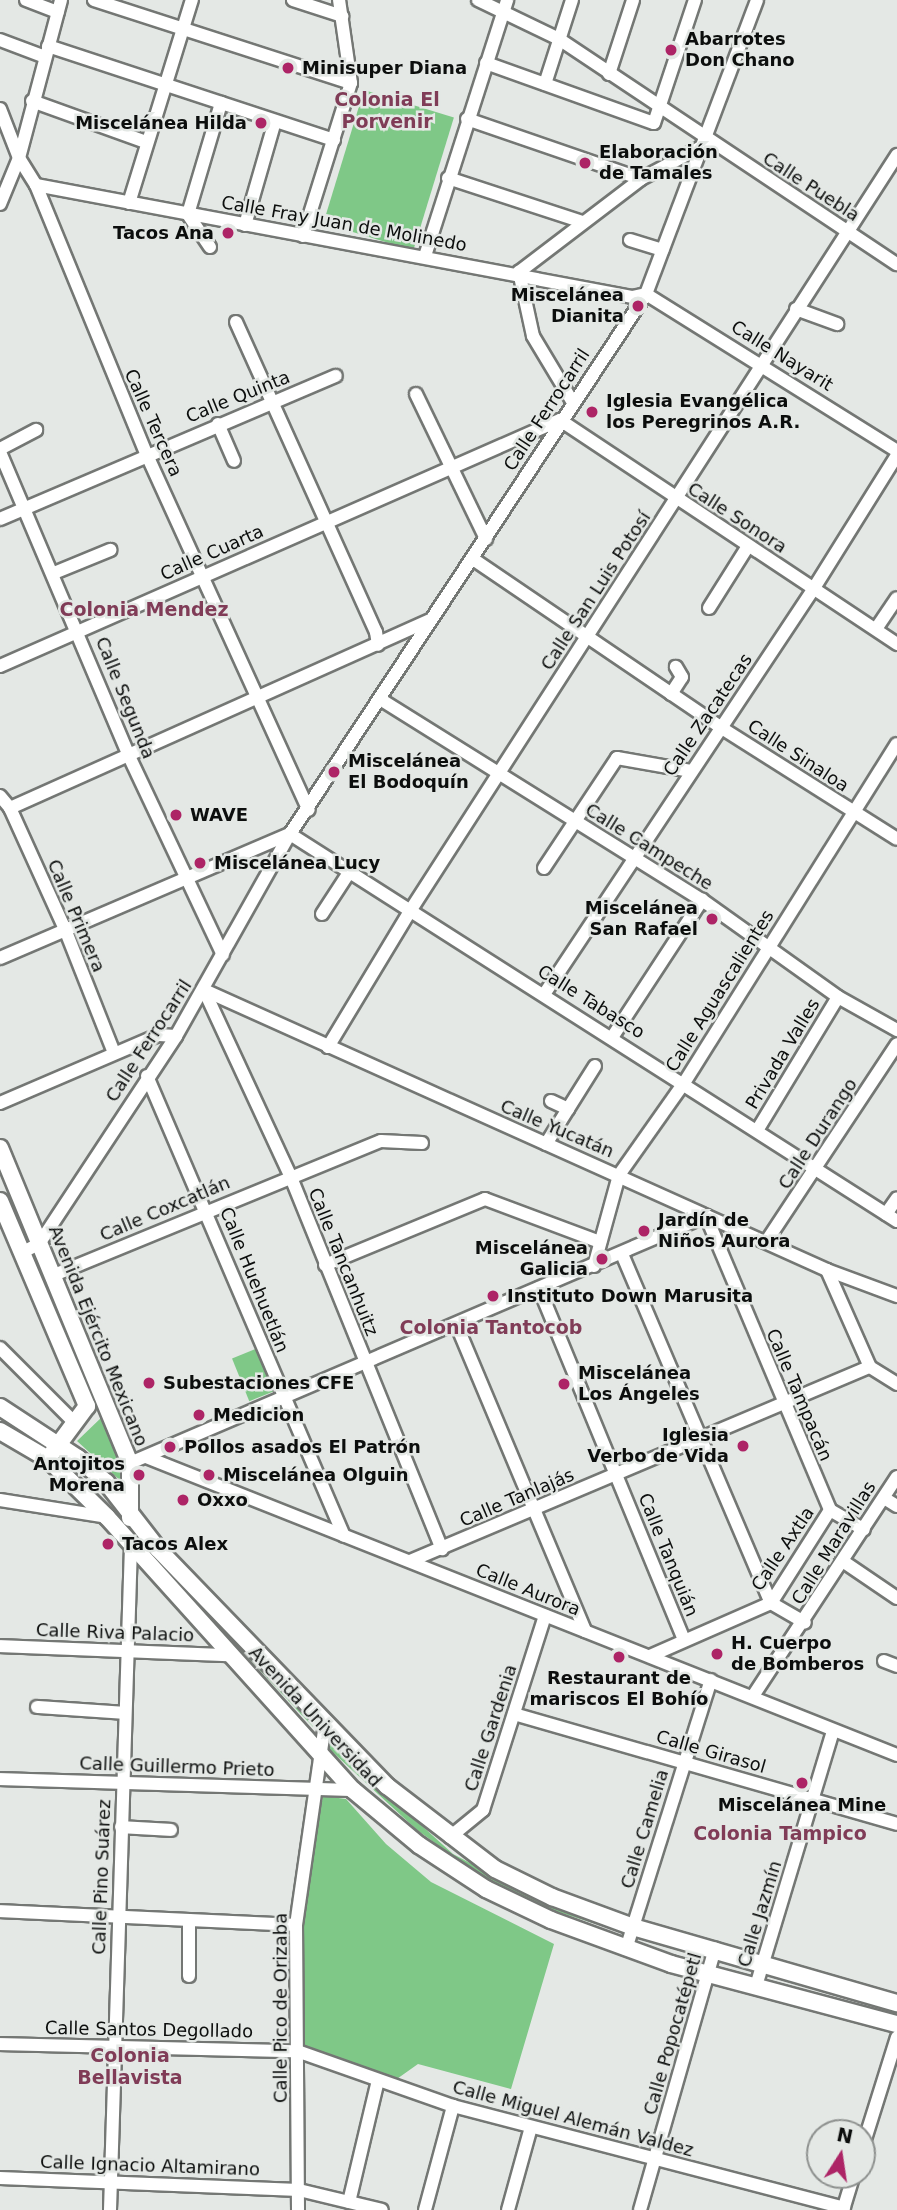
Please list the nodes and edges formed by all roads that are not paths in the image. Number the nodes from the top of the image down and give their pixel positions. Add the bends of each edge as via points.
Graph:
1 (26, 0) edge
2 (94, 0) edge
3 (192, 0) edge
4 (293, 0) edge
5 (339, 0) edge
6 (478, 0) edge
7 (572, 0) edge
8 (634, 0) edge
9 (695, 0) edge
10 (757, 0) edge
11 (505, 5) edge
12 (60, 6) edge
13 (342, 16) junction
14 (182, 29) junction
15 (559, 39) junction
16 (0, 40) edge
17 (47, 51) junction
18 (486, 63) junction
19 (609, 74) junction
20 (351, 83) junction
21 (545, 84) junction
22 (164, 85) junction
23 (32, 101) junction
24 (221, 103) junction
25 (661, 108) junction
26 (0, 109) edge
27 (467, 119) junction
28 (275, 121) junction
29 (334, 140) junction
30 (146, 142) junction
31 (704, 143) junction
32 (19, 158) junction
33 (895, 163) edge
34 (448, 178) junction
35 (641, 179) junction
36 (36, 185) junction
37 (129, 203) junction
38 (0, 204) edge
39 (188, 214) junction
40 (583, 222) junction
41 (245, 225) junction
42 (845, 231) junction
43 (303, 236) junction
44 (629, 240) dead end
45 (210, 247) dead end
46 (663, 250) junction
47 (425, 256) junction
48 (897, 264) edge
49 (519, 272) junction
50 (646, 294) junction
51 (796, 309) junction
52 (236, 322) dead end
53 (837, 324) dead end
54 (762, 363) junction
55 (336, 376) dead end
56 (416, 394) dead end
57 (274, 401) junction
58 (572, 401) junction
59 (560, 420) junction
60 (218, 424) junction
61 (36, 430) dead end
62 (0, 451) edge
63 (146, 453) junction
64 (897, 453) edge
65 (234, 461) dead end
66 (450, 471) junction
67 (676, 500) junction
68 (24, 509) junction
69 (0, 519) edge
70 (324, 524) junction
71 (486, 539) junction
72 (748, 546) junction
73 (110, 550) dead end
74 (473, 559) junction
75 (54, 573) junction
76 (202, 577) junction
77 (814, 588) junction
78 (897, 598) edge
79 (709, 608) dead end
80 (431, 620) junction
81 (876, 629) junction
82 (79, 632) junction
83 (587, 636) junction
84 (897, 644) edge
85 (378, 645) junction
86 (0, 666) edge
87 (676, 667) dead end
88 (671, 694) junction
89 (380, 699) junction
90 (258, 700) junction
91 (720, 727) junction
92 (897, 744) edge
93 (128, 754) junction
94 (691, 771) junction
95 (498, 775) junction
96 (0, 796) edge
97 (10, 808) junction
98 (309, 810) junction
99 (854, 813) junction
100 (572, 820) junction
101 (290, 834) junction
102 (897, 839) edge
103 (633, 858) junction
104 (544, 869) dead end
105 (350, 871) junction
106 (185, 879) junction
107 (702, 900) junction
108 (412, 908) junction
109 (322, 914) dead end
110 (65, 929) junction
111 (769, 946) junction
112 (223, 955) junction
113 (0, 958) edge
114 (204, 990) junction
115 (545, 993) junction
116 (838, 997) junction
117 (897, 1030) edge
118 (176, 1036) junction
119 (613, 1036) junction
120 (897, 1044) edge
121 (328, 1047) junction
122 (114, 1053) junction
123 (595, 1066) dead end
124 (147, 1076) junction
125 (684, 1083) junction
126 (551, 1101) dead end
127 (0, 1103) edge
128 (568, 1109) junction
129 (758, 1129) junction
130 (422, 1143) dead end
131 (547, 1144) junction
132 (0, 1148) edge
133 (816, 1172) junction
134 (290, 1175) junction
135 (619, 1175) junction
136 (897, 1198) edge
137 (0, 1201) edge
138 (206, 1211) junction
139 (706, 1216) junction
140 (891, 1217) edge
141 (600, 1242) junction
142 (766, 1242) junction
143 (39, 1244) junction
144 (21, 1253) junction
145 (622, 1254) junction
146 (325, 1265) junction
147 (593, 1266) junction
148 (827, 1270) junction
149 (54, 1275) junction
150 (539, 1288) junction
151 (897, 1296) edge
152 (457, 1326) junction
153 (0, 1348) edge
154 (364, 1363) junction
155 (870, 1367) junction
156 (897, 1384) edge
157 (283, 1398) junction
158 (782, 1405) junction
159 (0, 1407) edge
160 (75, 1423) junction
161 (0, 1431) edge
162 (703, 1439) junction
163 (59, 1445) junction
164 (146, 1457) junction
165 (47, 1459) junction
166 (130, 1463) junction
167 (617, 1475) junction
168 (897, 1477) edge
169 (884, 1498) junction
170 (0, 1500) edge
171 (897, 1506) edge
172 (536, 1510) junction
173 (830, 1510) junction
174 (130, 1514) junction
175 (107, 1517) junction
176 (864, 1530) junction
177 (344, 1536) junction
178 (131, 1545) junction
179 (442, 1549) junction
180 (410, 1561) junction
181 (844, 1562) junction
182 (897, 1598) edge
183 (771, 1603) junction
184 (545, 1616) junction
185 (805, 1623) junction
186 (585, 1631) junction
187 (684, 1640) junction
188 (0, 1646) edge
189 (126, 1650) junction
190 (229, 1655) junction
191 (650, 1656) junction
192 (884, 1661) dead end
193 (897, 1666) edge
194 (711, 1680) junction
195 (753, 1696) junction
196 (37, 1707) dead end
197 (124, 1713) junction
198 (514, 1714) junction
199 (325, 1724) junction
200 (833, 1731) junction
201 (318, 1753) junction
202 (897, 1755) edge
203 (684, 1762) junction
204 (0, 1779) edge
205 (122, 1783) junction
206 (314, 1788) junction
207 (353, 1790) junction
208 (813, 1800) junction
209 (897, 1824) edge
210 (121, 1827) junction
211 (171, 1830) dead end
212 (450, 1837) junction
213 (0, 1911) edge
214 (119, 1917) junction
215 (189, 1920) junction
216 (296, 1925) junction
217 (633, 1927) junction
218 (626, 1949) junction
219 (715, 1949) junction
220 (764, 1963) junction
221 (709, 1973) junction
222 (189, 1976) dead end
223 (756, 1986) junction
224 (897, 2003) edge
225 (897, 2025) edge
226 (897, 2038) edge
227 (0, 2044) edge
228 (112, 2046) junction
229 (297, 2051) junction
230 (378, 2080) junction
231 (453, 2106) junction
232 (871, 2119) edge
233 (531, 2126) junction
234 (656, 2160) junction
235 (0, 2178) edge
236 (112, 2180) junction
237 (849, 2189) edge
238 (299, 2190) junction
239 (349, 2202) junction
240 (843, 2209) edge
241 (110, 2210) edge
242 (298, 2210) edge
243 (382, 2210) edge
244 (425, 2210) edge
245 (508, 2210) edge
246 (640, 2210) edge

1 - 12 street
2 - 14 street
3 - 14 street
4 - 13 street
5 - 13 street
6 - 11 street, Calle Puebla
7 - 15 street
8 - 19 street
9 - 25 street
10 - 31 street, Calle Ferrocarril
11 - 15 street, Calle Puebla
11 - 18 street
12 - 17 street
13 - 20 street
14 - 20 street
14 - 22 street
15 - 19 street, Calle Puebla
15 - 21 street
16 - 17 street
17 - 22 street
17 - 23 street
18 - 21 street
18 - 27 street
19 - 25 street, Calle Puebla
20 - 29 street
21 - 25 street via 649,122 657,122
22 - 24 street
22 - 30 street
23 - 30 street
23 - 32 street
24 - 28 street
24 - 39 street
25 - 31 street, Calle Puebla
26 - 32 street, Calle Tercera
27 - 34 street
27 - 35 street
28 - 29 street
28 - 41 street
29 - 43 street
30 - 37 street
31 - 35 street
31 - 42 street, Calle Puebla
31 - 46 street, Calle Ferrocarril
32 - 36 street, Calle Tercera
32 - 38 street
33 - 42 street, Calle San Luis Potosí
34 - 40 street
34 - 47 street
35 - 40 street
36 - 37 street, Calle Fray Juan de Molinedo
36 - 63 street, Calle Tercera
37 - 39 street, Calle Fray Juan de Molinedo
39 - 41 street, Calle Fray Juan de Molinedo
39 - 45 street
40 - 49 street
41 - 43 street, Calle Fray Juan de Molinedo
42 - 48 street, Calle Puebla
42 - 51 street, Calle San Luis Potosí
43 - 47 street, Calle Fray Juan de Molinedo
44 - 46 street
46 - 50 street, Calle Ferrocarril
47 - 49 street, Calle Fray Juan de Molinedo
49 - 50 street, Calle Fray Juan de Molinedo via 632,297
49 - 58 street via 533,336
50 - 54 street, Calle Nayarit
50 - 58 street, Calle Ferrocarril
51 - 53 street
51 - 54 street, Calle San Luis Potosí
52 - 57 street
54 - 64 street, Calle Nayarit
54 - 67 street, Calle San Luis Potosí
55 - 57 street, Calle Quinta
56 - 66 street
57 - 60 street, Calle Quinta
57 - 70 street
58 - 59 street, Calle Ferrocarril
59 - 66 street, Calle Cuarta
59 - 67 street, Calle Sonora
59 - 71 street, Calle Ferrocarril
60 - 63 street, Calle Quinta
60 - 65 street
61 - 62 street
62 - 68 street, Calle Segunda
63 - 68 street, Calle Quinta
63 - 76 street, Calle Tercera
64 - 77 street, Calle Zacatecas
66 - 70 street, Calle Cuarta
66 - 71 street
67 - 72 street, Calle Sonora
67 - 83 street, Calle San Luis Potosí
68 - 69 street, Calle Quinta
68 - 75 street, Calle Segunda
70 - 76 street, Calle Cuarta
70 - 85 street
71 - 74 street, Calle Ferrocarril
72 - 77 street, Calle Sonora
72 - 79 street
73 - 75 street
74 - 80 street, Calle Ferrocarril
74 - 83 street, Calle Sinaloa
75 - 82 street, Calle Segunda
76 - 82 street, Calle Cuarta
76 - 90 street, Calle Tercera
77 - 81 street, Calle Sonora
77 - 91 street, Calle Zacatecas
78 - 81 street
80 - 85 street
80 - 89 street, Calle Ferrocarril
81 - 84 street, Calle Sonora
82 - 86 street, Calle Cuarta
82 - 93 street, Calle Segunda
83 - 88 street, Calle Sinaloa
83 - 95 street, Calle San Luis Potosí
85 - 90 street
87 - 88 street via 682,677
88 - 91 street, Calle Sinaloa
89 - 95 street, Calle Campeche
89 - 98 street, Calle Ferrocarril
90 - 93 street
90 - 98 street, Calle Tercera
91 - 94 street, Calle Zacatecas
91 - 99 street, Calle Sinaloa
92 - 99 street, Calle Aguascalientes
93 - 97 street
93 - 106 street, Calle Segunda
94 - 100 street via 617,758
94 - 103 street, Calle Zacatecas
95 - 100 street, Calle Campeche
95 - 108 street, Calle San Luis Potosí
96 - 97 street, Calle Primera
97 - 110 street, Calle Primera
98 - 101 street
99 - 102 street, Calle Sinaloa
99 - 111 street, Calle Aguascalientes
100 - 103 street, Calle Campeche
100 - 104 street
101 - 105 street, Calle Tabasco
101 - 106 street
101 - 112 street, Calle Ferrocarril
103 - 107 street, Calle Campeche
103 - 115 street, Calle Zacatecas
105 - 108 street, Calle Tabasco
105 - 109 street
106 - 110 street
106 - 112 street, Calle Segunda
107 - 111 street, Calle Campeche
107 - 119 street
108 - 115 street, Calle Tabasco
108 - 121 street, Calle San Luis Potosí
110 - 113 street
110 - 122 street, Calle Primera
111 - 116 street, Calle Campeche
111 - 125 street, Calle Aguascalientes
112 - 114 street, Calle Ferrocarril
114 - 118 street, Calle Ferrocarril
114 - 121 street, Calle Yucatán
114 - 134 street, Calle Tancanhuitz
115 - 119 street, Calle Tabasco
116 - 117 street, Calle Campeche
116 - 129 street, Privada Valles
118 - 122 street via 159,1035
118 - 124 street, Calle Ferrocarril
119 - 125 street, Calle Tabasco
120 - 133 street, Calle Durango
121 - 131 street, Calle Yucatán
122 - 127 street
123 - 128 street
124 - 138 street, Calle Huehuetlán
124 - 143 street, Calle Ferrocarril
125 - 129 street, Calle Tabasco
125 - 135 street, Calle Aguascalientes
126 - 128 street
128 - 131 street
129 - 133 street, Calle Tabasco
130 - 134 street, Calle Coxcatlán via 381,1141
131 - 135 street, Calle Yucatán
132 - 143 main road, Avenida Ejército Mexicano
133 - 140 street, Calle Tabasco
133 - 142 street, Calle Durango
134 - 138 street, Calle Coxcatlán
134 - 146 street, Calle Tancanhuitz
135 - 139 street, Calle Yucatán
135 - 141 street, Calle Aguascalientes
136 - 140 street
137 - 144 main road, Avenida Ejército Mexicano
138 - 149 street, Calle Coxcatlán
138 - 157 street, Calle Huehuetlán
139 - 142 street, Calle Yucatán
139 - 145 street
139 - 158 street, Calle Tampacán
141 - 146 street via 485,1199
141 - 147 street, Calle Aguascalientes
142 - 148 street, Calle Yucatán
143 - 144 street
143 - 149 main road, Avenida Ejército Mexicano
144 - 160 main road, Avenida Ejército Mexicano via 87,1406
145 - 147 street
145 - 162 street
146 - 154 street, Calle Tancanhuitz
147 - 150 street
148 - 151 street, Calle Yucatán
148 - 155 street
149 - 166 main road, Avenida Ejército Mexicano
150 - 152 street
150 - 167 street, Calle Tanquián
152 - 154 street
152 - 172 street
153 - 160 street
154 - 157 street
154 - 179 street, Calle Tancanhuitz
155 - 156 street
155 - 158 street, Calle Tanlajás
157 - 164 street
157 - 177 street, Calle Huehuetlán
158 - 162 street, Calle Tanlajás
158 - 173 street, Calle Tampacán
159 - 163 main road, Avenida Universidad
160 - 163 main road, Avenida Ejército Mexicano
161 - 165 main road, Avenida Universidad
162 - 167 street, Calle Tanlajás
162 - 183 street
163 - 165 main road, Avenida Ejército Mexicano
163 - 174 main road, Avenida Universidad via 106,1482
164 - 166 street
164 - 177 street, Calle Aurora
165 - 175 main road, Avenida Universidad
166 - 174 main road, Avenida Ejército Mexicano
167 - 172 street, Calle Tanlajás
167 - 187 street, Calle Tanquián
168 - 169 street, Calle Maravillas
169 - 171 street
169 - 176 street, Calle Maravillas
170 - 175 street
172 - 179 street, Calle Tanlajás
172 - 186 street
173 - 176 street, Calle Axtla
173 - 183 street, Calle Axtla
174 - 178 main road, Avenida Ejército Mexicano
174 - 199 main road, Avenida Universidad
175 - 178 main road, Avenida Universidad
176 - 181 street, Calle Maravillas
177 - 180 street, Calle Aurora
178 - 189 street, Calle Pino Suárez
178 - 190 main road, Avenida Universidad
179 - 180 street, Calle Tanlajás
180 - 184 street, Calle Aurora
181 - 182 street
181 - 185 street, Calle Maravillas
183 - 185 street
183 - 187 street, Calle Axtla
184 - 186 street, Calle Aurora
184 - 198 street, Calle Gardenia
185 - 195 street, Calle Maravillas
186 - 191 street, Calle Aurora
187 - 191 street, Calle Axtla
188 - 189 street, Calle Riva Palacio
189 - 190 street, Calle Riva Palacio
189 - 197 street, Calle Pino Suárez
190 - 201 main road, Avenida Universidad
191 - 194 street, Calle Aurora
192 - 193 street
194 - 195 street, Calle Aurora
194 - 203 street, Calle Camelia
195 - 200 street, Calle Aurora
196 - 197 street
197 - 205 street, Calle Pino Suárez
198 - 203 street, Calle Girasol
198 - 212 street, Calle Gardenia via 483,1810
199 - 201 street, Calle Pico de Orizaba
199 - 212 main road, Avenida Universidad via 387,1786
200 - 202 street, Calle Aurora
200 - 208 street, Calle Jazmín
201 - 206 street, Calle Pico de Orizaba
201 - 207 main road, Avenida Universidad
203 - 208 street, Calle Girasol
203 - 217 street, Calle Camelia
204 - 205 street, Calle Guillermo Prieto
205 - 206 street, Calle Guillermo Prieto
205 - 210 street, Calle Pino Suárez
206 - 207 street, Calle Guillermo Prieto
206 - 216 street, Calle Pico de Orizaba
207 - 218 main road, Avenida Universidad via 419,1845 486,1889
208 - 209 street, Calle Girasol
208 - 220 street, Calle Jazmín
210 - 211 street
210 - 214 street, Calle Pino Suárez
212 - 217 main road, Avenida Universidad via 495,1869 552,1897
213 - 214 street
214 - 215 street
214 - 228 street, Calle Pino Suárez
215 - 216 street
215 - 222 street
216 - 229 street, Calle Pico de Orizaba
217 - 218 street, Calle Camelia
217 - 219 main road, Avenida Universidad
218 - 221 main road, Avenida Universidad
219 - 220 main road, Avenida Universidad
219 - 221 street, Calle Popocatépetl
220 - 223 street, Calle Jazmín
220 - 224 main road, Avenida Universidad
221 - 223 main road, Avenida Universidad
221 - 234 street, Calle Popocatépetl
223 - 225 main road, Avenida Universidad
226 - 232 street
227 - 228 street, Calle Santos Degollado
228 - 229 street, Calle Santos Degollado
228 - 236 street, Calle Pino Suárez
229 - 230 street, Calle Miguel Alemán Valdez
229 - 238 street, Calle Pico de Orizaba
230 - 231 street, Calle Miguel Alemán Valdez
230 - 239 street
231 - 233 street, Calle Miguel Alemán Valdez
231 - 244 street
233 - 234 street, Calle Miguel Alemán Valdez
233 - 245 street
234 - 240 street, Calle Miguel Alemán Valdez
234 - 246 street, Calle Popocatépetl
235 - 236 street, Calle Ignacio Altamirano
236 - 238 street, Calle Ignacio Altamirano
236 - 241 street, Calle Pino Suárez
237 - 240 street
238 - 239 street, Calle Ignacio Altamirano
238 - 242 street, Calle Pico de Orizaba
239 - 243 street, Calle Ignacio Altamirano

